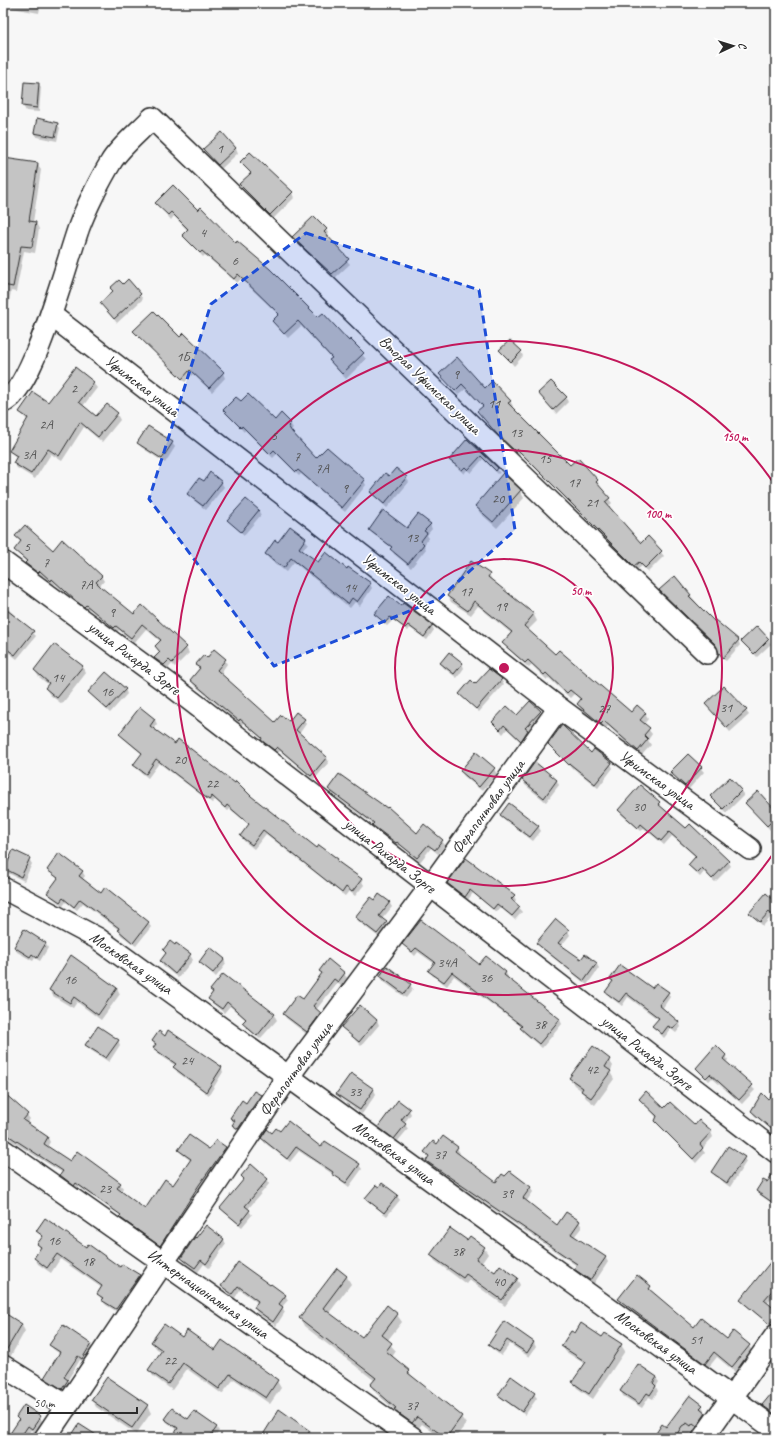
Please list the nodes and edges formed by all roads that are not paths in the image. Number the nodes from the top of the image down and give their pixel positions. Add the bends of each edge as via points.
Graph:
1 (51, 315) junction
2 (3, 402) edge
3 (3, 562) edge
4 (707, 653) dead end
5 (559, 708) junction
6 (750, 849) dead end
7 (430, 887) junction
8 (3, 888) edge
9 (288, 1076) junction
10 (3, 1150) edge
11 (776, 1152) edge
12 (163, 1263) junction
13 (776, 1335) edge
14 (3, 1366) edge
15 (732, 1397) junction
16 (67, 1406) junction
17 (776, 1430) edge
18 (45, 1438) edge
19 (413, 1438) edge
20 (703, 1438) edge

1 - 2 street via 22,383 10,400
1 - 4 street, Вторая Уфимская улица via 79,226 112,161 152,118
1 - 5 street, Уфимская улица
3 - 7 street, улица Рихарда Зорге via 173,687
5 - 6 street, Уфимская улица
5 - 7 street, Ферапонтовая улица
7 - 9 street, Ферапонтовая улица
7 - 11 street, улица Рихарда Зорге
8 - 9 street, Московская улица via 97,938
9 - 12 street, Ферапонтовая улица
9 - 15 street, Московская улица
10 - 12 street, Интернациональная улица
12 - 16 street, Ферапонтовая улица
12 - 19 street, Интернациональная улица
13 - 15 street
14 - 16 street
15 - 17 street, Московская улица
15 - 20 street
16 - 18 street, Ферапонтовая улица

